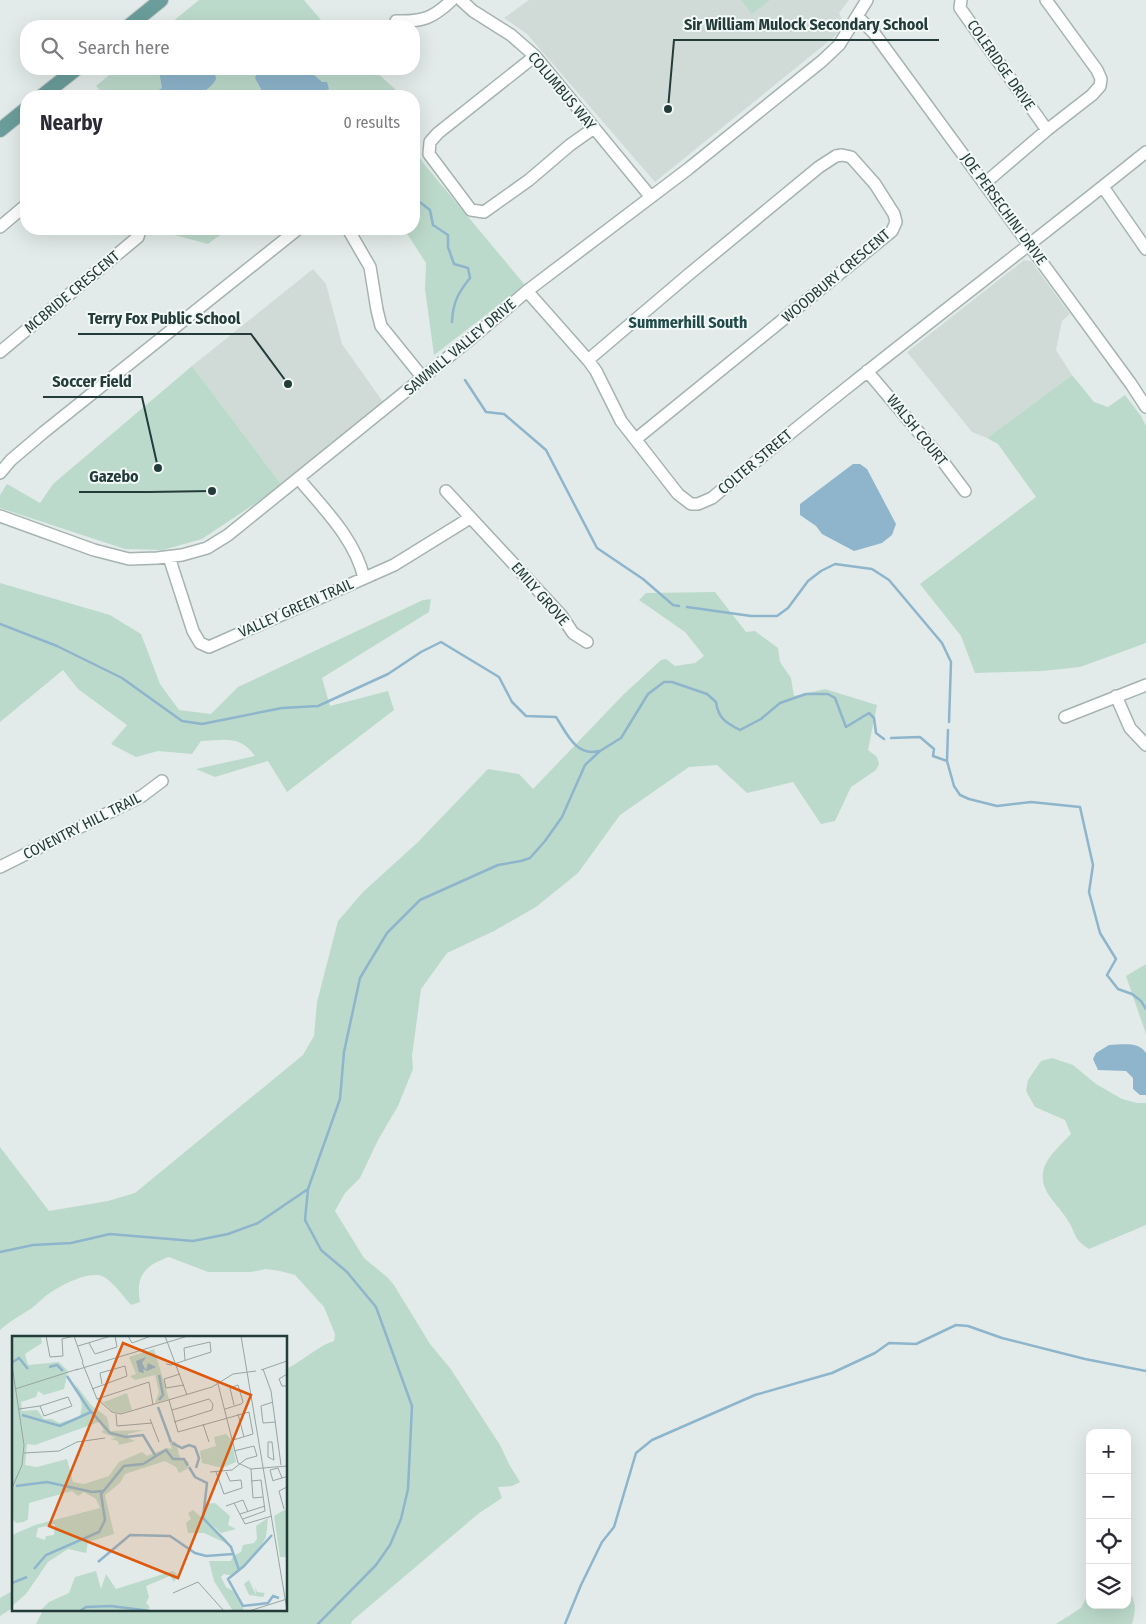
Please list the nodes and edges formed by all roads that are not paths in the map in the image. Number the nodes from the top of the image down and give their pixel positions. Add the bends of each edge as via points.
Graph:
1 (161, 0) edge
2 (452, 0) edge
3 (461, 0) edge
4 (867, 0) edge
5 (961, 0) edge
6 (1046, 0) edge
7 (856, 16) junction
8 (136, 20) edge
9 (420, 20) edge
10 (535, 56) junction
11 (68, 75) edge
12 (50, 90) edge
13 (20, 114) edge
14 (594, 128) junction
15 (0, 130) edge
16 (1047, 130) junction
17 (1146, 152) edge
18 (985, 183) junction
19 (1103, 187) junction
20 (650, 196) junction
21 (20, 210) edge
22 (0, 227) edge
23 (138, 235) edge
24 (290, 235) edge
25 (351, 235) edge
26 (1030, 245) junction
27 (1146, 249) edge
28 (526, 291) junction
29 (0, 352) edge
30 (588, 360) junction
31 (867, 371) junction
32 (423, 378) junction
33 (1145, 403) edge
34 (636, 440) junction
35 (0, 473) edge
36 (299, 479) junction
37 (446, 491) dead end
38 (965, 491) dead end
39 (0, 516) edge
40 (470, 518) junction
41 (169, 557) junction
42 (364, 578) junction
43 (587, 642) dead end
44 (1146, 685) edge
45 (1116, 696) junction
46 (1065, 718) dead end
47 (1146, 745) edge
48 (162, 781) dead end
49 (0, 868) edge

1 - 8 main road
2 - 9 street via 439,12
3 - 10 street, COLUMBUS WAY
4 - 7 street, SAWMILL VALLEY DRIVE
5 - 16 street, COLERIDGE DRIVE via 960,8
6 - 16 street via 1101,79 1100,86 1092,95
7 - 18 street, JOE PERSECHINI DRIVE via 874,33
7 - 20 street, SAWMILL VALLEY DRIVE via 839,45 822,61
10 - 14 street, COLUMBUS WAY
10 - 14 street via 430,142 430,154 471,210 484,212
11 - 12 main road
13 - 15 main road
14 - 20 street, COLUMBUS WAY
16 - 18 street
17 - 19 street, COLTER STREET
18 - 26 street, JOE PERSECHINI DRIVE
19 - 26 street, COLTER STREET
19 - 27 street
20 - 28 street, SAWMILL VALLEY DRIVE
21 - 22 street
23 - 29 street, MCBRIDE CRESCENT
24 - 35 street via 44,432
25 - 32 street via 370,267 381,326
26 - 31 street, COLTER STREET
26 - 33 street, JOE PERSECHINI DRIVE
28 - 30 street, COLTER STREET
28 - 32 street, SAWMILL VALLEY DRIVE
30 - 34 street, COLTER STREET via 620,421
30 - 34 street, WOODBURY CRESCENT via 703,262 836,156 851,157 876,184 894,214 896,222 892,232
31 - 34 street, COLTER STREET via 712,498 698,504 691,504 678,494
31 - 38 street, WALSH COURT
32 - 36 street, SAWMILL VALLEY DRIVE
36 - 41 street, SAWMILL VALLEY DRIVE via 207,548
36 - 42 street via 340,528 353,548
37 - 40 street
39 - 41 street, SAWMILL VALLEY DRIVE via 94,550 129,559
40 - 42 street, VALLEY GREEN TRAIL via 394,565
40 - 43 street, EMILY GROVE via 496,543 571,631
41 - 42 street, VALLEY GREEN TRAIL via 193,631 200,643 209,647
44 - 45 street
45 - 46 street
45 - 47 street via 1130,728
48 - 49 street, COVENTRY HILL TRAIL via 142,796

